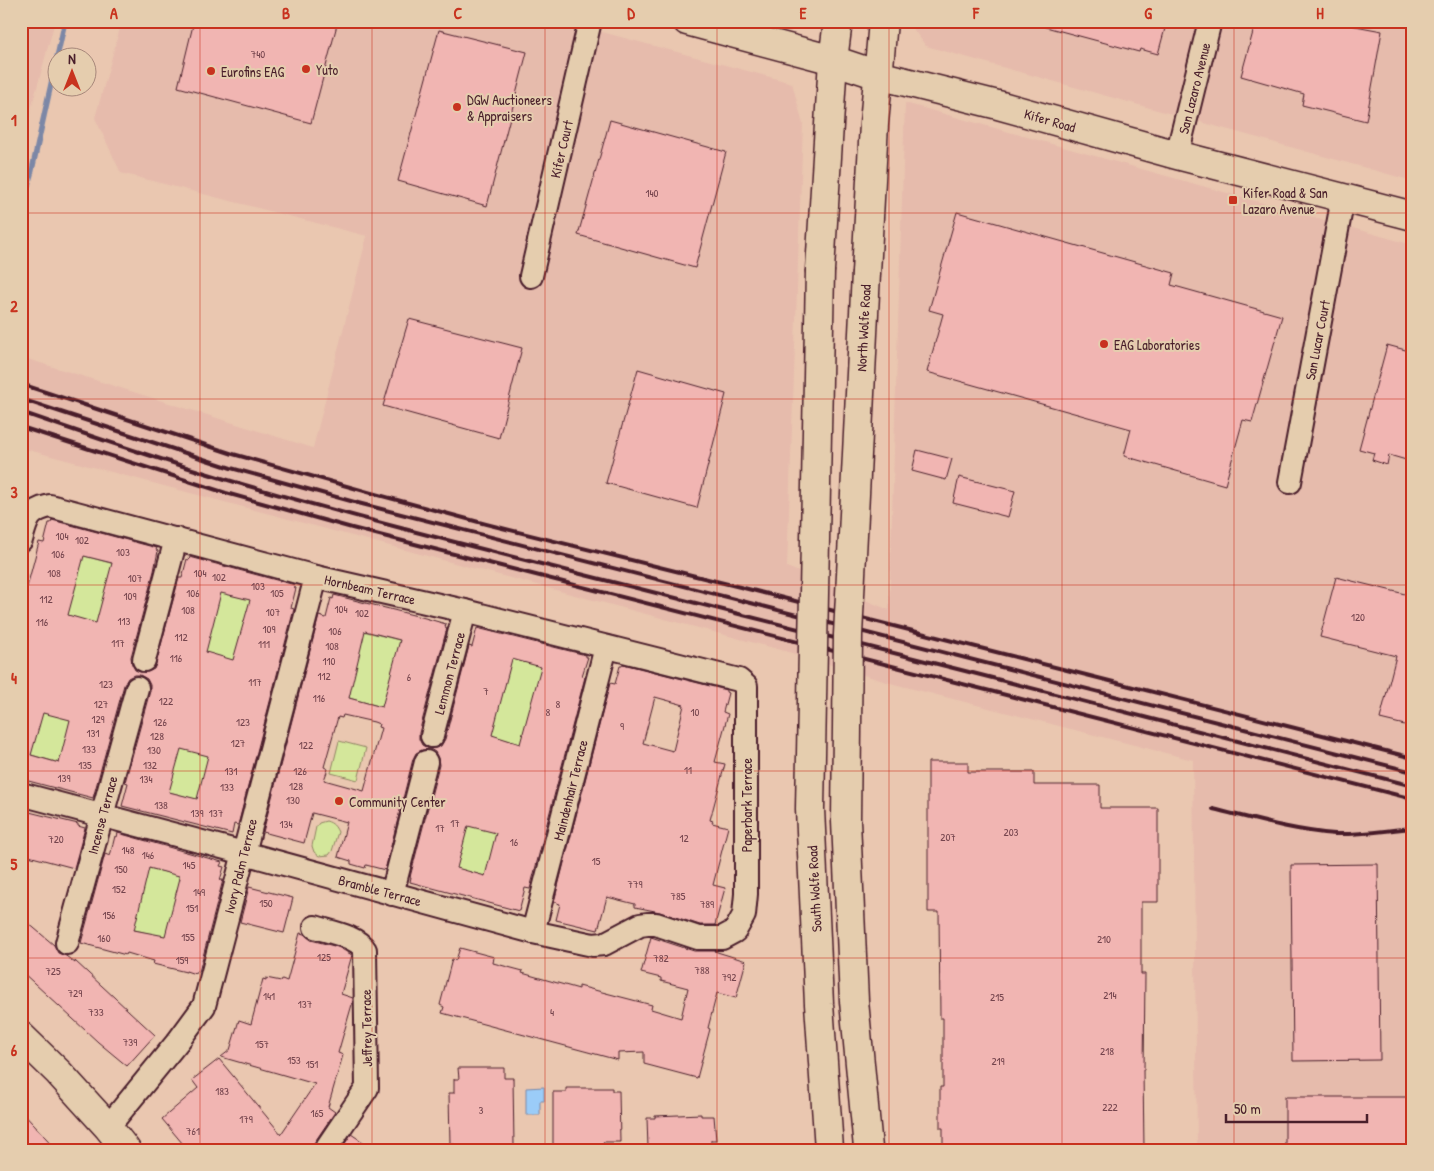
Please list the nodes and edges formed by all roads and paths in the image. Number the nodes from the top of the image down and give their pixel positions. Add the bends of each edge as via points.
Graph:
1 (590, 21) edge
2 (687, 21) edge
3 (838, 21) edge
4 (883, 21) edge
5 (1210, 21) edge
6 (833, 60) junction
7 (878, 75) junction
8 (1177, 155) junction
9 (1343, 198) junction
10 (1413, 216) edge
11 (532, 276) dead end
12 (1290, 482) dead end
13 (176, 539) junction
14 (21, 540) edge
15 (316, 577) junction
16 (465, 610) junction
17 (606, 647) junction
18 (144, 660) dead end
19 (739, 680) joint
20 (137, 688) dead end
21 (432, 736) dead end
22 (426, 762) dead end
23 (21, 794) edge
24 (102, 815) junction
25 (244, 852) junction
26 (392, 894) junction
27 (315, 927) dead end
28 (735, 931) joint
29 (533, 932) junction
30 (67, 943) dead end
31 (21, 1036) edge
32 (116, 1142) edge
33 (829, 1149) edge
34 (868, 1149) edge
35 (325, 1150) edge

1 - 11 street, Kifer Court
2 - 6 main road, Kifer Road
3 - 6 main road
4 - 7 main road, North Wolfe Road
5 - 8 street, San Lazaro Avenue
6 - 7 main road, Kifer Road
6 - 33 main road, South Wolfe Road, bridge via 820,270 810,809
7 - 8 main road, Kifer Road
7 - 34 main road, North Wolfe Road, bridge via 848,635 846,821 854,1001
8 - 9 main road, Kifer Road
9 - 10 main road, Kifer Road
9 - 12 street, San Lucar Court
13 - 14 street, Hornbeam Terrace via 50,506 34,512 27,519
13 - 15 street, Hornbeam Terrace
13 - 18 street
15 - 16 street, Hornbeam Terrace
15 - 25 street, Ivory Palm Terrace
16 - 17 street, Hornbeam Terrace
16 - 21 street, Lemmon Terrace
17 - 19 street, Hornbeam Terrace
17 - 29 street, Maindenhair Terrace
19 - 28 street, Paperbark Terrace via 746,686 746,894 744,915
20 - 24 street, Incense Terrace
22 - 26 street
23 - 24 street, Bramble Terrace
24 - 25 street, Bramble Terrace
24 - 30 street, Incense Terrace
25 - 26 street, Bramble Terrace
25 - 32 street, Ivory Palm Terrace via 204,1006 179,1040
26 - 29 street, Bramble Terrace
27 - 35 street, Jeffrey Terrace via 355,940 365,950 367,1088
28 - 29 street, Bramble Terrace via 722,938 698,938 647,924 604,944 593,945
31 - 32 main road via 60,1073

